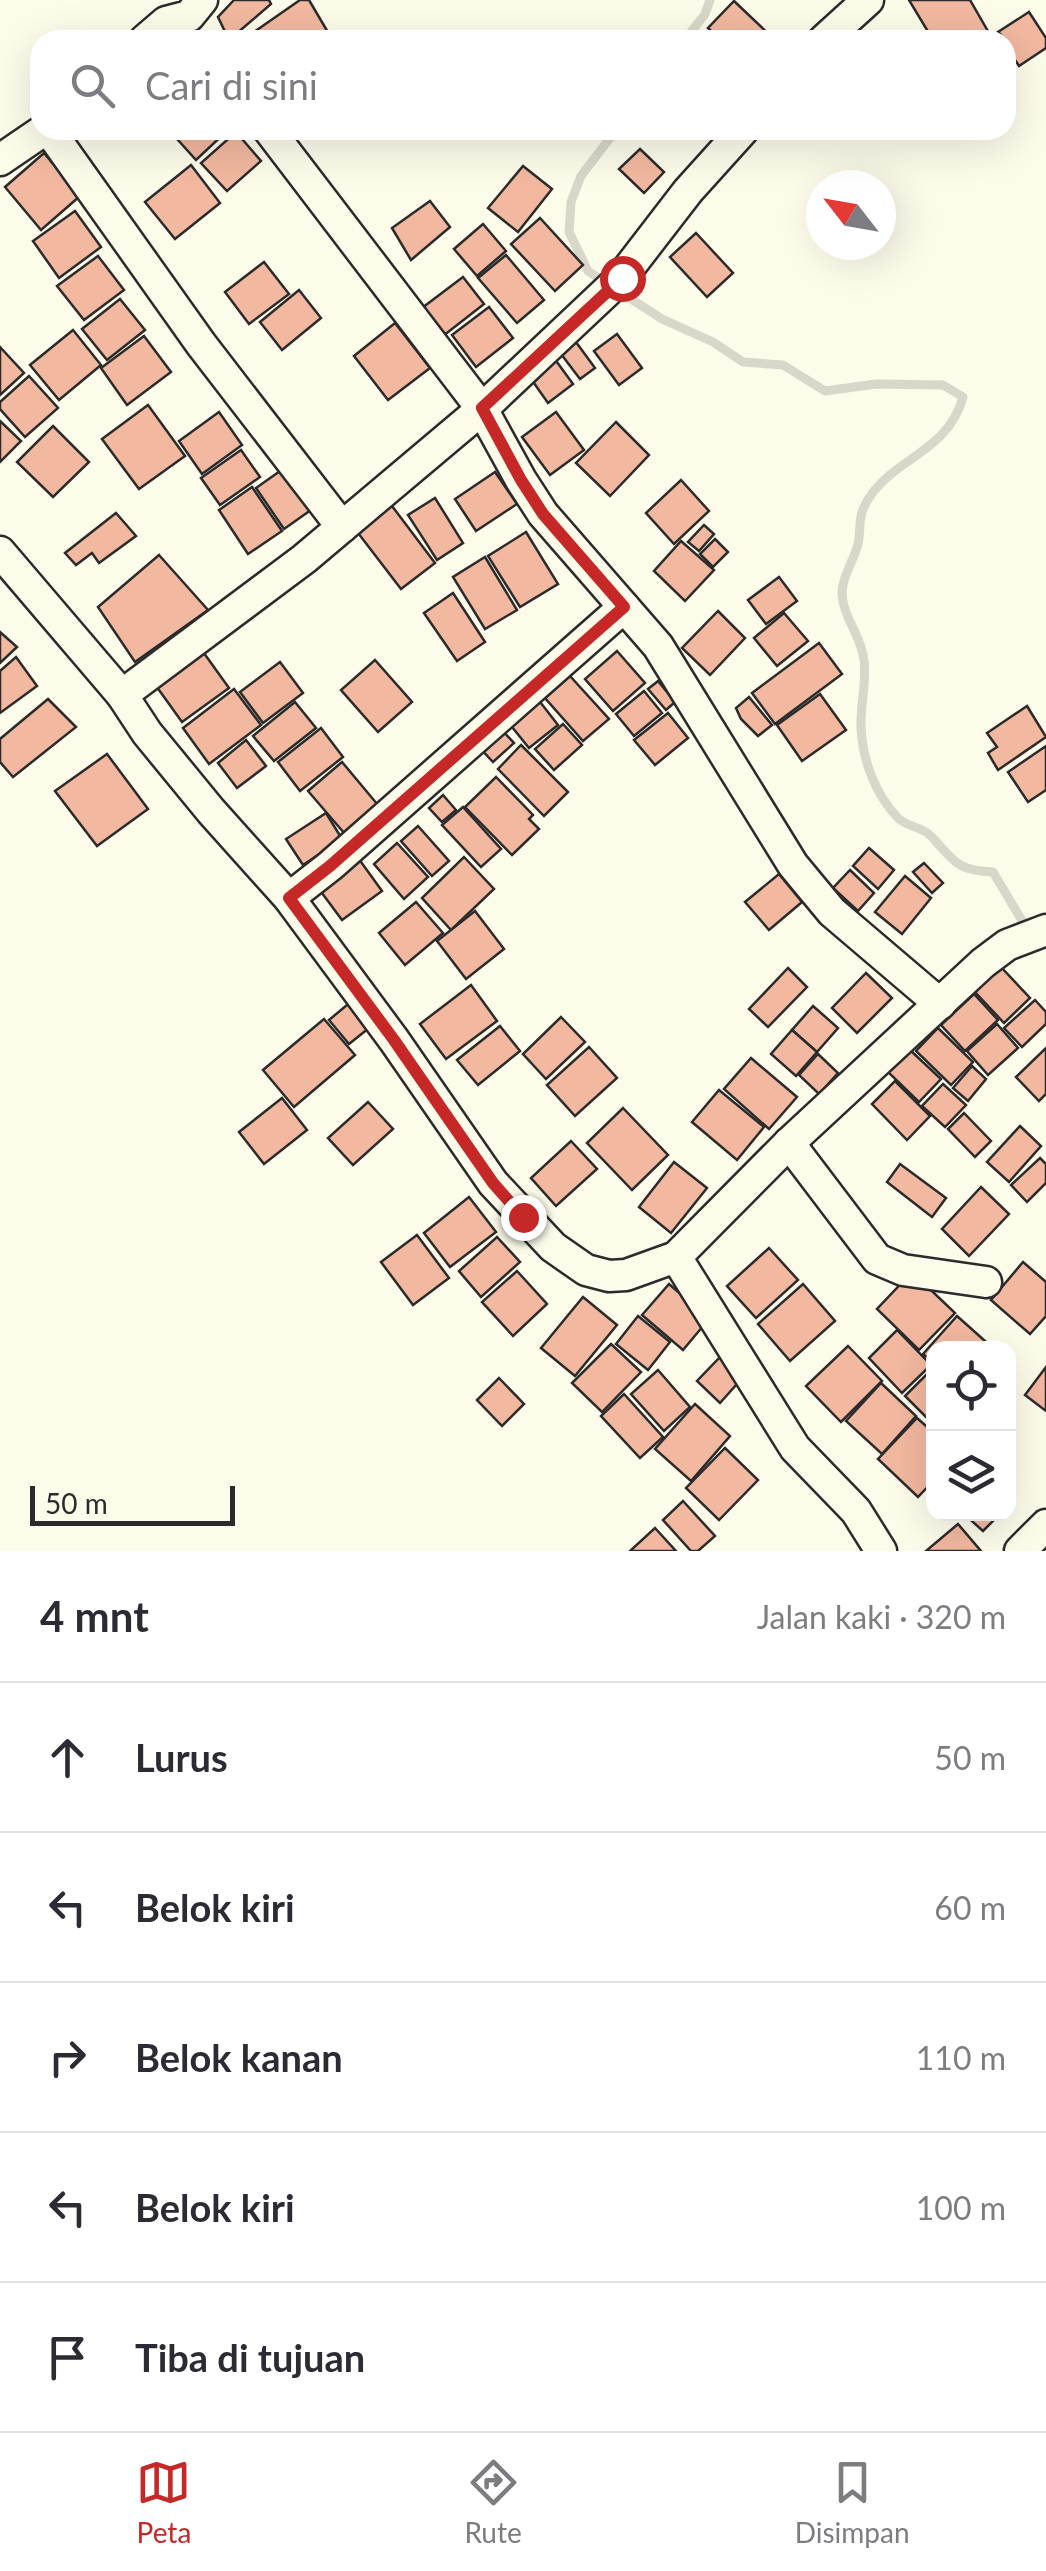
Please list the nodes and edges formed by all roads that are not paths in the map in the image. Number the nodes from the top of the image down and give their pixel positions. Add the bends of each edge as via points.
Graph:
1 (868, 0) edge
2 (199, 19) edge
3 (157, 30) edge
4 (835, 30) edge
5 (31, 140) edge
6 (53, 140) edge
7 (276, 140) edge
8 (733, 140) edge
9 (0, 160) edge
10 (482, 408) junction
11 (342, 528) junction
12 (0, 552) edge
13 (624, 607) junction
14 (122, 695) junction
15 (289, 898) junction
16 (1046, 930) edge
17 (940, 1004) junction
18 (789, 1143) junction
19 (676, 1258) junction
20 (986, 1282) dead end
21 (1046, 1525) edge
22 (881, 1551) edge
23 (1020, 1551) edge

1 - 4 street
2 - 3 street via 166,22
5 - 9 street
6 - 11 street
7 - 10 street
8 - 10 street via 622,278
10 - 11 street
10 - 13 street via 543,514
11 - 14 street
12 - 14 street
13 - 15 street
13 - 17 street via 675,670 816,896
14 - 15 street via 210,812
15 - 19 street via 493,1183 554,1247 586,1270 610,1276
16 - 17 street via 1007,945
17 - 18 street
18 - 19 street
18 - 20 street via 878,1259 902,1270
19 - 22 street via 795,1448 856,1510
21 - 23 street

